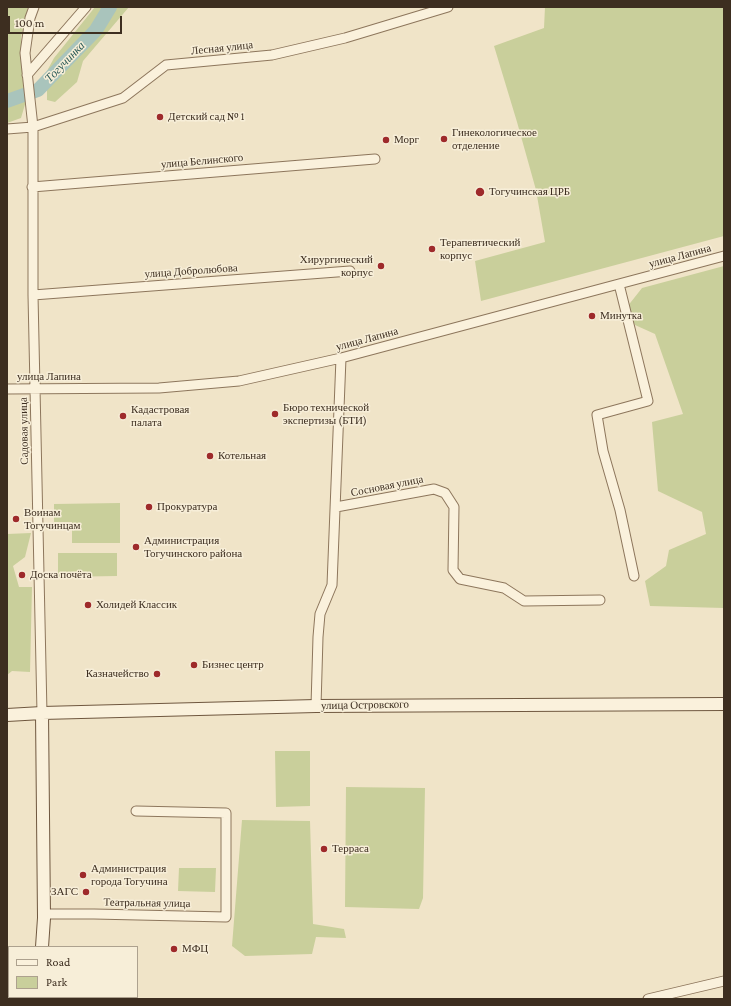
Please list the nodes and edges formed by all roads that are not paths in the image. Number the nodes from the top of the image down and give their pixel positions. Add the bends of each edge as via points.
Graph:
1 (34, 7) edge
2 (86, 7) edge
3 (448, 7) edge
4 (27, 75) junction
5 (33, 127) junction
6 (7, 129) edge
7 (375, 158) dead end
8 (32, 187) junction
9 (724, 256) edge
10 (350, 270) dead end
11 (619, 284) junction
12 (33, 295) junction
13 (342, 358) junction
14 (7, 389) edge
15 (35, 389) junction
16 (336, 507) junction
17 (634, 576) dead end
18 (600, 600) dead end
19 (724, 704) edge
20 (316, 706) junction
21 (42, 713) junction
22 (7, 715) edge
23 (136, 811) dead end
24 (43, 914) junction
25 (42, 946) edge
26 (724, 981) edge
27 (648, 999) edge

1 - 4 street, Садовая улица via 27,33
2 - 4 street
3 - 5 street, Лесная улица via 345,38 272,55 166,65 123,98
4 - 5 street, Садовая улица
5 - 6 street, Лесная улица
5 - 8 street, Садовая улица
7 - 8 street, улица Белинского
8 - 12 street, Садовая улица
9 - 11 street, улица Лапина
10 - 12 street, улица Добролюбова
11 - 13 street, улица Лапина
11 - 17 street via 648,401 597,415 603,451 620,510
12 - 15 street, Садовая улица
13 - 15 street, улица Лапина via 240,381 159,388
13 - 16 street, Сосновая улица
14 - 15 street, улица Лапина
15 - 21 street, Садовая улица
16 - 18 street, Сосновая улица via 434,489 445,493 454,507 453,570 460,579 504,588 524,601
16 - 20 street, Сосновая улица via 332,585 320,614
19 - 20 street, улица Островского
20 - 21 street, улица Островского
21 - 22 street, улица Островского
21 - 24 street
23 - 24 street, Театральная улица via 226,813 226,916
24 - 25 street
26 - 27 street

